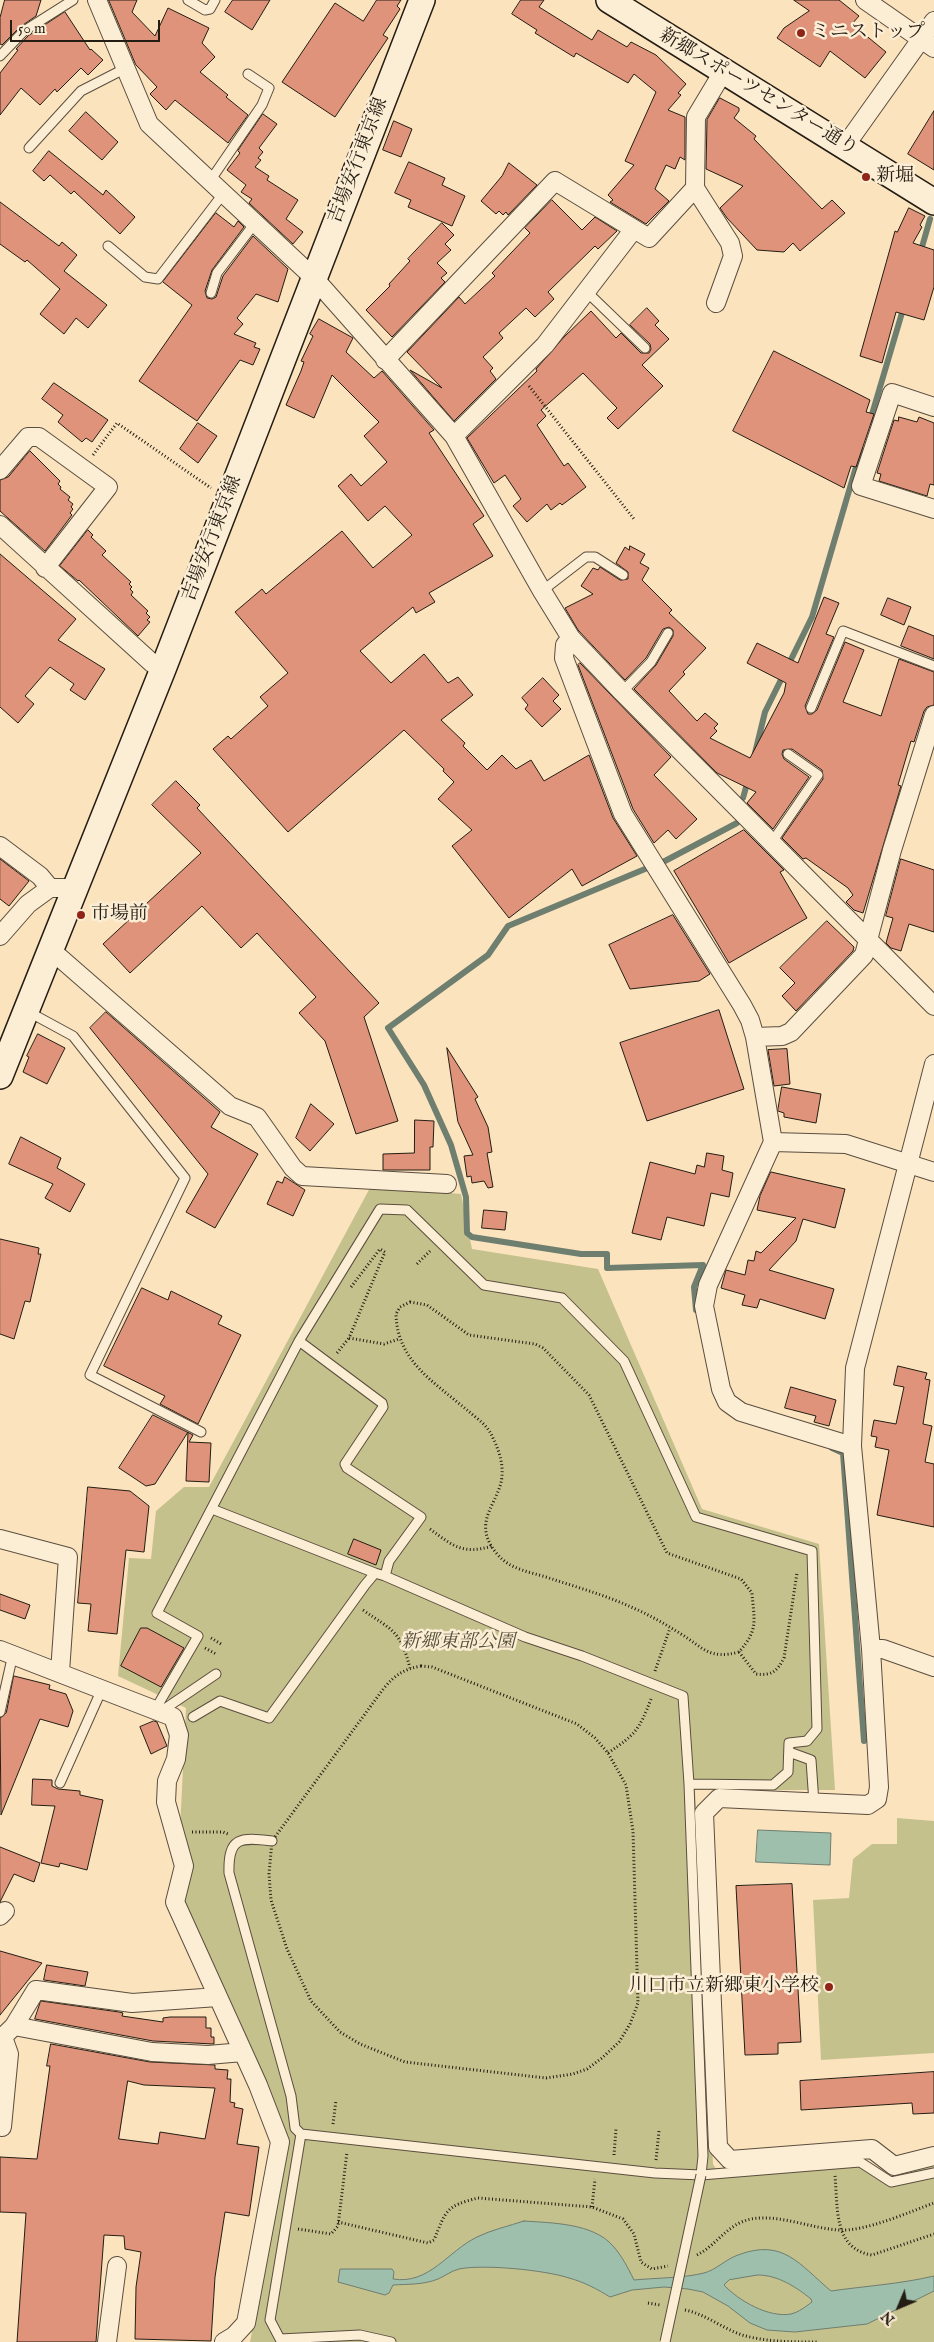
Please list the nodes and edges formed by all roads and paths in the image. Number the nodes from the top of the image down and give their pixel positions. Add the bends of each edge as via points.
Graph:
1 (73, 0) edge
2 (97, 0) edge
3 (188, 0) edge
4 (215, 0) edge
5 (422, 0) edge
6 (609, 0) edge
7 (864, 0) edge
8 (934, 21) edge
9 (927, 44) edge
10 (0, 56) edge
11 (126, 68) junction
12 (722, 72) junction
13 (248, 74) dead end
14 (845, 146) junction
15 (29, 148) dead end
16 (210, 181) junction
17 (696, 188) junction
18 (223, 194) junction
19 (934, 202) edge
20 (255, 223) junction
21 (634, 229) junction
22 (108, 246) dead end
23 (314, 278) junction
24 (586, 291) junction
25 (211, 293) dead end
26 (716, 303) dead end
27 (646, 348) dead end
28 (385, 360) junction
29 (518, 372) junction
30 (934, 407) edge
31 (454, 436) junction
32 (82, 468) junction
33 (0, 470) edge
34 (228, 500) junction
35 (934, 509) edge
36 (634, 519) dead end
37 (0, 525) edge
38 (46, 568) junction
39 (623, 575) dead end
40 (542, 591) junction
41 (668, 633) dead end
42 (571, 638) junction
43 (934, 666) edge
44 (163, 669) junction
45 (622, 692) junction
46 (811, 708) dead end
47 (934, 715) edge
48 (929, 748) edge
49 (788, 754) dead end
50 (772, 842) junction
51 (0, 846) edge
52 (50, 888) junction
53 (75, 888) junction
54 (0, 936) edge
55 (867, 938) junction
56 (51, 950) junction
57 (934, 1006) edge
58 (27, 1010) junction
59 (755, 1037) junction
60 (934, 1064) edge
61 (0, 1076) edge
62 (773, 1142) junction
63 (908, 1164) junction
64 (934, 1172) edge
65 (447, 1184) dead end
66 (350, 1288) dead end
67 (349, 1338) junction
68 (399, 1339) junction
69 (300, 1341) junction
70 (328, 1363) junction
71 (201, 1432) dead end
72 (852, 1446) junction
73 (212, 1510) junction
74 (440, 1536) dead end
75 (0, 1539) edge
76 (492, 1546) junction
77 (801, 1548) junction
78 (375, 1573) junction
79 (385, 1576) junction
80 (353, 1602) junction
81 (670, 1628) junction
82 (870, 1649) junction
83 (7, 1652) edge
84 (739, 1652) junction
85 (934, 1667) edge
86 (410, 1668) junction
87 (60, 1672) junction
88 (216, 1674) dead end
89 (653, 1677) dead end
90 (102, 1689) junction
91 (0, 1712) edge
92 (159, 1712) junction
93 (645, 1715) dead end
94 (193, 1717) dead end
95 (788, 1752) junction
96 (608, 1753) junction
97 (60, 1783) dead end
98 (689, 1784) junction
99 (814, 1803) junction
100 (192, 1832) dead end
101 (222, 1832) dead end
102 (272, 1841) junction
103 (218, 1996) junction
104 (6, 2033) edge
105 (243, 2052) junction
106 (336, 2100) dead end
107 (2, 2127) dead end
108 (616, 2129) dead end
109 (298, 2131) junction
110 (659, 2131) dead end
111 (277, 2133) junction
112 (331, 2137) junction
113 (349, 2139) junction
114 (934, 2156) edge
115 (834, 2164) junction
116 (597, 2166) junction
117 (613, 2168) junction
118 (655, 2173) junction
119 (934, 2173) edge
120 (701, 2175) junction
121 (934, 2203) edge
122 (592, 2207) junction
123 (338, 2222) junction
124 (285, 2227) junction
125 (840, 2231) junction
126 (934, 2234) edge
127 (695, 2256) dead end
128 (669, 2265) dead end
129 (117, 2266) dead end
130 (648, 2303) dead end
131 (665, 2306) dead end
132 (682, 2309) dead end
133 (107, 2342) edge
134 (224, 2342) edge
135 (391, 2342) edge
136 (666, 2342) edge
137 (819, 2342) edge

1 - 10 lane via 24,31
2 - 11 street
3 - 4 lane via 205,10 210,9
5 - 23 main road, 吉場安行東京線
6 - 12 main road, 新郷スポーツセンター通り
7 - 9 street
8 - 9 street
9 - 14 street
11 - 15 lane via 81,91
11 - 16 street via 149,124
12 - 14 main road, 新郷スポーツセンター通り
12 - 17 street via 696,116
13 - 16 lane via 269,88 262,105
14 - 19 main road, 新郷スポーツセンター通り
16 - 18 street
17 - 21 street via 649,238
17 - 26 street via 730,242 733,256
18 - 20 street
18 - 22 lane via 158,279 145,277
20 - 23 street
20 - 25 lane via 217,273
21 - 24 street
21 - 28 street via 555,180
23 - 28 street
23 - 34 main road, 吉場安行東京線
24 - 27 lane
24 - 29 street via 544,345
28 - 31 street
29 - 31 street
29 - 36 path
30 - 35 street via 892,393 861,486
31 - 40 street
32 - 33 street via 40,437 28,437
32 - 34 path via 116,423
32 - 38 street via 108,487
34 - 44 main road, 吉場安行東京線
37 - 38 street
38 - 44 street via 152,663
39 - 40 lane via 595,557 586,557
40 - 42 street
41 - 45 lane via 651,662
42 - 45 street
42 - 59 street via 565,645 564,658 623,814 742,1005
43 - 46 lane via 843,631
44 - 53 main road, 吉場安行東京線
45 - 50 street
47 - 48 street
48 - 55 street
49 - 50 lane via 818,776
50 - 55 street
51 - 52 street via 40,876
52 - 53 street
52 - 54 street via 28,904
53 - 56 main road, 吉場安行東京線
55 - 57 street
55 - 59 street via 864,955 791,1032 782,1036
56 - 58 main road, 吉場安行東京線
56 - 65 street via 230,1106 257,1117 302,1176
58 - 61 main road, 吉場安行東京線
58 - 71 lane via 73,1036 185,1178 90,1375
59 - 62 street
60 - 63 street
62 - 63 street via 846,1144
62 - 72 street via 708,1285 704,1306 721,1389 726,1402 741,1412
63 - 64 street
63 - 72 street via 855,1368
66 - 67 path via 380,1250 385,1252
67 - 68 path via 384,1344
67 - 70 path
68 - 76 path via 416,1366 488,1428 492,1436 503,1474 487,1516
68 - 84 path via 396,1314 410,1302 420,1302 469,1335 535,1344 543,1348 589,1395 667,1552 741,1579 750,1588 754,1629
69 - 70 lane
69 - 73 lane
69 - 77 lane via 380,1208 407,1210 484,1285 562,1298 624,1361 696,1517
70 - 79 lane via 383,1407 345,1464 347,1468 421,1518 389,1561
72 - 82 street
73 - 78 lane
73 - 92 lane via 157,1613 198,1636
74 - 76 path via 460,1549 474,1551
75 - 87 street via 68,1557
76 - 81 path via 500,1557 521,1570 619,1602
77 - 84 path via 784,1658 779,1668 772,1674 756,1674
77 - 95 lane via 812,1551 817,1729 807,1741 789,1743
78 - 79 lane
78 - 80 lane
79 - 98 lane via 525,1636 683,1696
80 - 86 path via 394,1630 401,1640
80 - 94 lane via 270,1718 220,1701
81 - 84 path via 715,1655
81 - 89 path
82 - 85 street via 883,1649
82 - 99 street via 880,1787 877,1798 868,1805
83 - 87 street
83 - 91 lane
86 - 96 path via 432,1667 577,1724
86 - 102 path via 397,1674 384,1688
87 - 90 street
88 - 92 lane
90 - 92 street
90 - 97 lane
92 - 103 street via 173,1717 179,1735 176,1759 167,1781 166,1802 184,1866 176,1902
93 - 96 path via 633,1736
95 - 98 lane via 788,1772 773,1786
95 - 99 lane via 811,1760
96 - 102 path via 626,1785 631,1807 638,2003 619,2042 594,2063 573,2074 546,2078 405,2062 360,2044 340,2032 311,2001 284,1941 270,1900
98 - 120 lane via 703,2156
99 - 114 street via 719,1798 704,1813 718,2147 730,2160 872,2149 894,2166
100 - 101 path
102 - 109 lane via 239,1840 232,1846 229,1874
103 - 104 street via 132,2003 36,1990
103 - 105 street
104 - 105 street via 152,2052
104 - 107 street via 9,2054
105 - 111 street
106 - 112 path
108 - 117 path
109 - 111 lane
109 - 112 lane
109 - 124 lane
110 - 118 path
111 - 134 street via 280,2142 246,2323
112 - 113 lane
113 - 116 lane
113 - 123 path
115 - 119 lane via 860,2162 890,2182
115 - 120 lane
115 - 125 path
116 - 117 lane
116 - 122 path
117 - 118 lane
118 - 120 lane
120 - 136 lane, bridge
121 - 125 path via 886,2222
122 - 123 path via 478,2198 448,2209 434,2240 428,2242
122 - 128 path via 623,2219 634,2234 641,2262 652,2269
123 - 124 path via 331,2234
124 - 135 lane via 270,2320 280,2339 360,2335
125 - 126 path via 862,2253 872,2255
125 - 127 path via 786,2221 751,2219 733,2225 706,2251
129 - 133 street
130 - 131 path
132 - 137 path via 737,2334 764,2341

